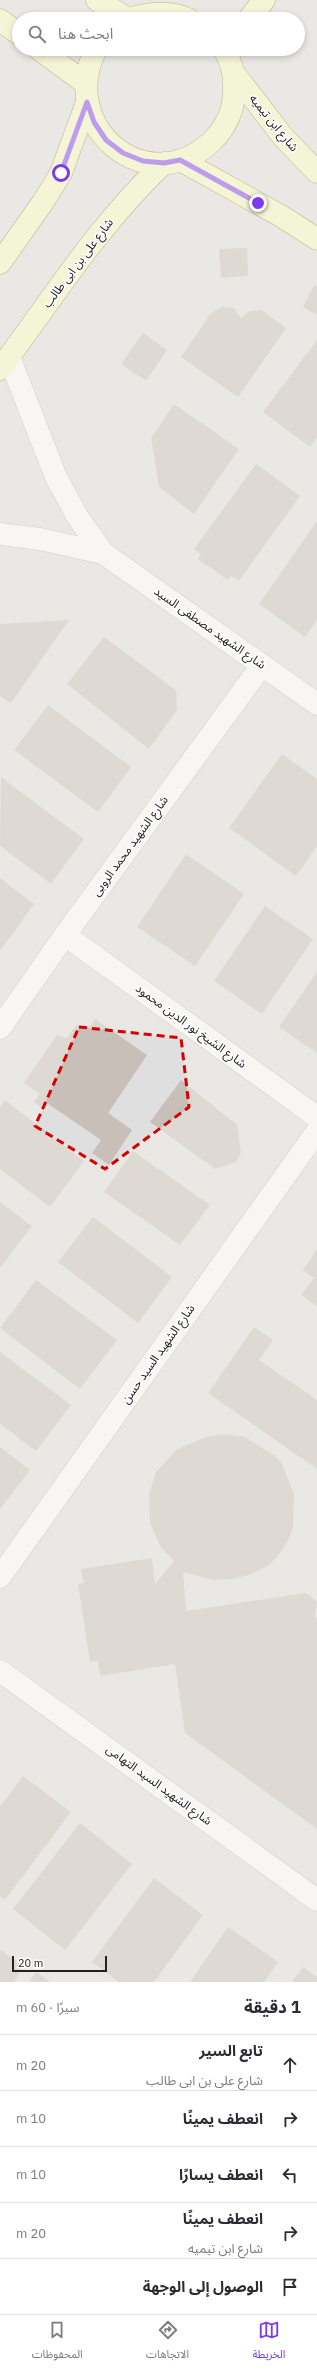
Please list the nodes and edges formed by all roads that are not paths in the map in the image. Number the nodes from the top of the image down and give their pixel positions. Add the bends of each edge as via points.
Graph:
1 (97, 0) edge
2 (162, 0) edge
3 (264, 0) edge
4 (122, 12) edge
5 (143, 12) edge
6 (255, 12) edge
7 (0, 20) edge
8 (12, 29) edge
9 (47, 56) edge
10 (92, 56) edge
11 (227, 56) edge
12 (233, 72) junction
13 (86, 92) junction
14 (172, 162) junction
15 (317, 172) edge
16 (317, 239) edge
17 (0, 264) edge
18 (5, 363) edge
19 (0, 534) edge
20 (103, 553) junction
21 (262, 665) junction
22 (317, 704) edge
23 (65, 935) junction
24 (0, 1028) edge
25 (317, 1117) edge
26 (317, 1131) edge
27 (0, 1577) edge
28 (0, 1671) edge
29 (317, 1900) edge

1 - 4 main road
2 - 5 main road
3 - 6 main road
7 - 8 main road
9 - 13 main road
10 - 13 main road via 89,63
11 - 12 main road
12 - 14 main road via 235,95 229,117 222,130 201,151
12 - 15 main road, شارع ابن تيميه via 284,138
13 - 14 main road via 94,122 106,140 123,153 143,161
13 - 17 main road via 61,173 44,202
14 - 16 main road via 281,216
14 - 18 main road, شارع على بن ابى طالب via 131,196 99,234
18 - 20 street, شارع الشهيد مصطفى السيد via 56,477 77,516
19 - 20 street, شارع الشهيد مصطفى السيد via 40,539
20 - 21 street, شارع الشهيد مصطفى السيد
21 - 22 street, شارع الشهيد مصطفى السيد
21 - 23 street, شارع الشهيد محمد الروبى
23 - 24 street, شارع الشهيد محمد الروبى
23 - 25 street, شارع الشيخ نور الدين محمود
26 - 27 street, شارع الشهيد السيد حسن
28 - 29 street, شارع الشهيد السيد التهامى

